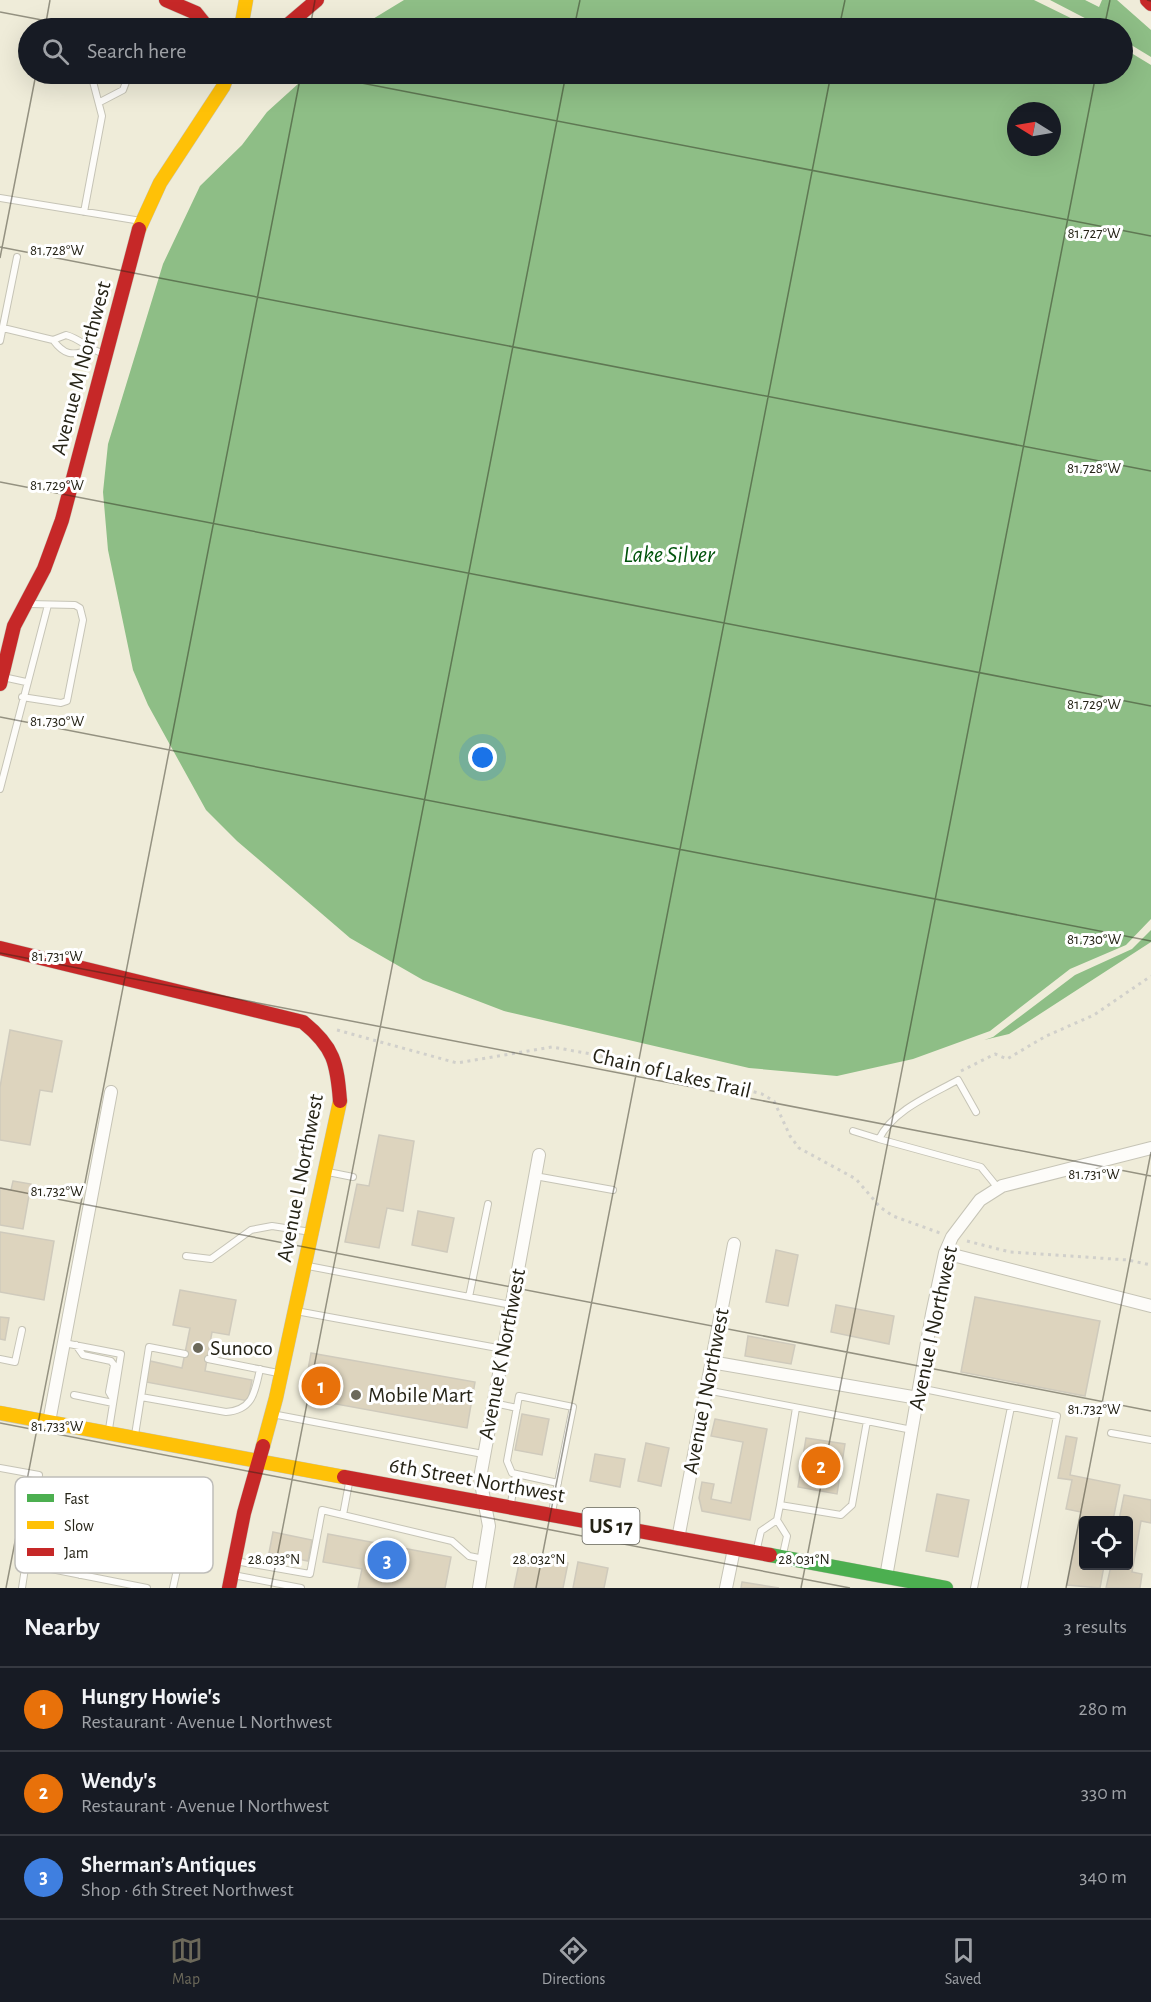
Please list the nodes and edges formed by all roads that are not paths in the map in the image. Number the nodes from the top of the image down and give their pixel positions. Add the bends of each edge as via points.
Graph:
1 (166, 0) edge
2 (246, 0) edge
3 (317, 0) edge
4 (1147, 0) edge
5 (1151, 4) edge
6 (201, 18) edge
7 (243, 18) edge
8 (296, 18) edge
9 (94, 84) edge
10 (125, 84) edge
11 (219, 84) edge
12 (224, 84) edge
13 (228, 84) edge
14 (220, 92) junction
15 (100, 102) junction
16 (0, 198) edge
17 (84, 212) junction
18 (142, 221) junction
19 (16, 257) dead end
20 (3, 328) junction
21 (0, 340) edge
22 (53, 340) junction
23 (89, 350) junction
24 (106, 355) junction
25 (25, 603) junction
26 (48, 605) junction
27 (1, 681) edge
28 (26, 682) junction
29 (22, 697) junction
30 (0, 789) edge
31 (0, 948) edge
32 (111, 1092) dead end
33 (976, 1112) dead end
34 (853, 1131) dead end
35 (879, 1139) junction
36 (1151, 1148) edge
37 (539, 1155) dead end
38 (325, 1171) junction
39 (535, 1176) junction
40 (353, 1177) dead end
41 (998, 1188) junction
42 (613, 1190) dead end
43 (488, 1204) dead end
44 (312, 1233) junction
45 (734, 1244) dead end
46 (945, 1253) junction
47 (186, 1256) dead end
48 (305, 1265) junction
49 (469, 1297) junction
50 (511, 1305) junction
51 (1151, 1306) edge
52 (295, 1311) junction
53 (22, 1330) dead end
54 (70, 1344) junction
55 (503, 1349) junction
56 (185, 1354) dead end
57 (0, 1359) edge
58 (208, 1359) dead end
59 (711, 1362) junction
60 (260, 1369) junction
61 (282, 1373) junction
62 (706, 1390) junction
63 (918, 1393) junction
64 (74, 1395) dead end
65 (141, 1397) junction
66 (113, 1401) junction
67 (492, 1403) junction
68 (1011, 1407) junction
69 (517, 1408) junction
70 (796, 1408) junction
71 (0, 1413) edge
72 (272, 1414) junction
73 (867, 1421) junction
74 (49, 1422) junction
75 (912, 1430) junction
76 (108, 1433) junction
77 (1111, 1433) dead end
78 (134, 1438) junction
79 (1151, 1440) edge
80 (483, 1454) junction
81 (258, 1461) junction
82 (0, 1468) edge
83 (516, 1474) junction
84 (39, 1477) edge
85 (350, 1478) junction
86 (558, 1483) junction
87 (483, 1503) junction
88 (780, 1505) junction
89 (510, 1507) junction
90 (343, 1515) junction
91 (551, 1515) junction
92 (777, 1520) junction
93 (678, 1539) junction
94 (734, 1549) junction
95 (756, 1553) junction
96 (782, 1558) junction
97 (484, 1559) junction
98 (24, 1573) edge
99 (70, 1573) edge
100 (176, 1573) edge
101 (80, 1575) joint
102 (232, 1575) edge
103 (885, 1582) edge
104 (22, 1588) edge
105 (147, 1588) edge
106 (173, 1588) edge
107 (301, 1588) edge
108 (479, 1588) edge
109 (726, 1588) edge
110 (946, 1588) edge
111 (974, 1588) edge
112 (1024, 1588) edge

1 - 6 main road
2 - 7 main road
3 - 8 main road
4 - 5 main road
9 - 15 lane
10 - 15 lane via 123,90
11 - 14 main road
12 - 14 main road, Avenue M Northwest
13 - 14 main road
14 - 18 main road, Avenue M Northwest via 160,183
15 - 17 lane via 102,116
16 - 17 lane
17 - 18 lane
18 - 24 main road, Avenue M Northwest
19 - 20 lane
20 - 21 lane
20 - 22 lane
22 - 23 lane via 66,335 78,338
22 - 23 lane via 62,351 75,355
23 - 24 lane
24 - 25 main road, Avenue M Northwest via 62,520 44,569
25 - 26 lane
25 - 27 main road, Avenue M Northwest via 11,633
26 - 28 lane
26 - 29 lane via 75,605 83,615 69,694 61,703
27 - 28 lane
28 - 29 lane
29 - 30 lane
31 - 38 main road, Avenue L Northwest via 303,1022 320,1035 337,1060 340,1102
32 - 54 street
33 - 35 lane via 958,1080 906,1110 885,1127
34 - 35 lane
35 - 41 lane via 981,1167
36 - 41 street, Avenue I Northwest
37 - 39 street, Avenue K Northwest
38 - 40 lane
38 - 44 main road, Avenue L Northwest
39 - 42 lane
39 - 50 street, Avenue K Northwest
41 - 46 street, Avenue I Northwest via 980,1200
43 - 49 lane
44 - 47 lane via 272,1226 251,1230 211,1260
44 - 48 main road, Avenue L Northwest
45 - 59 street, Avenue J Northwest
46 - 51 street
46 - 63 street, Avenue I Northwest
48 - 49 lane
48 - 52 main road, Avenue L Northwest
49 - 50 lane
50 - 55 street, Avenue K Northwest
52 - 55 lane
52 - 61 main road, Avenue L Northwest
53 - 57 lane via 15,1362
54 - 66 lane via 83,1355 111,1361 114,1365 109,1392
54 - 66 lane via 121,1354
54 - 74 street
55 - 67 street, Avenue K Northwest
56 - 65 lane via 149,1347
58 - 60 lane
59 - 62 street, Avenue J Northwest
59 - 63 street
60 - 61 lane
60 - 65 lane via 254,1397 235,1412
61 - 72 main road, Avenue L Northwest
62 - 70 lane
62 - 93 street, Avenue J Northwest
63 - 68 lane
63 - 75 street, Avenue I Northwest
64 - 66 lane
65 - 78 lane
66 - 76 lane
67 - 69 lane
67 - 80 street, Avenue K Northwest
68 - 111 lane
68 - 112 lane via 1057,1416
69 - 83 lane via 507,1461
69 - 86 lane via 519,1396 573,1407
70 - 73 lane
70 - 88 lane
71 - 74 main road, 6th Street Northwest / US 17
72 - 80 lane
72 - 81 main road, Avenue L Northwest
73 - 75 lane
73 - 88 lane via 852,1505 841,1515
74 - 76 main road, 6th Street Northwest / US 17
75 - 103 street, Avenue I Northwest
76 - 78 main road, 6th Street Northwest / US 17
77 - 79 lane
78 - 81 main road, 6th Street Northwest / US 17
80 - 87 street, Avenue K Northwest
81 - 85 main road, 6th Street Northwest / US 17
81 - 102 main road, Avenue L Northwest
82 - 84 lane
83 - 86 lane
83 - 89 lane
85 - 87 main road, 6th Street Northwest / US 17
85 - 90 lane
86 - 91 lane
87 - 89 main road, 6th Street Northwest / US 17
87 - 97 street, Avenue K Northwest via 489,1526
88 - 92 lane
89 - 91 main road, 6th Street Northwest / US 17
90 - 97 lane via 452,1541 469,1556
90 - 102 lane via 322,1510 310,1574
91 - 93 main road, 6th Street Northwest / US 17
92 - 95 lane via 761,1531
92 - 96 lane via 787,1536
93 - 94 main road, 6th Street Northwest / US 17
94 - 95 main road, 6th Street Northwest / US 17
94 - 109 street
95 - 96 main road, 6th Street Northwest / US 17
96 - 103 main road, 6th Street Northwest / US 17
97 - 108 street, Avenue K Northwest
98 - 104 lane
99 - 101 lane
100 - 106 lane
101 - 105 lane
102 - 107 lane
103 - 110 main road, 6th Street Northwest / US 17

